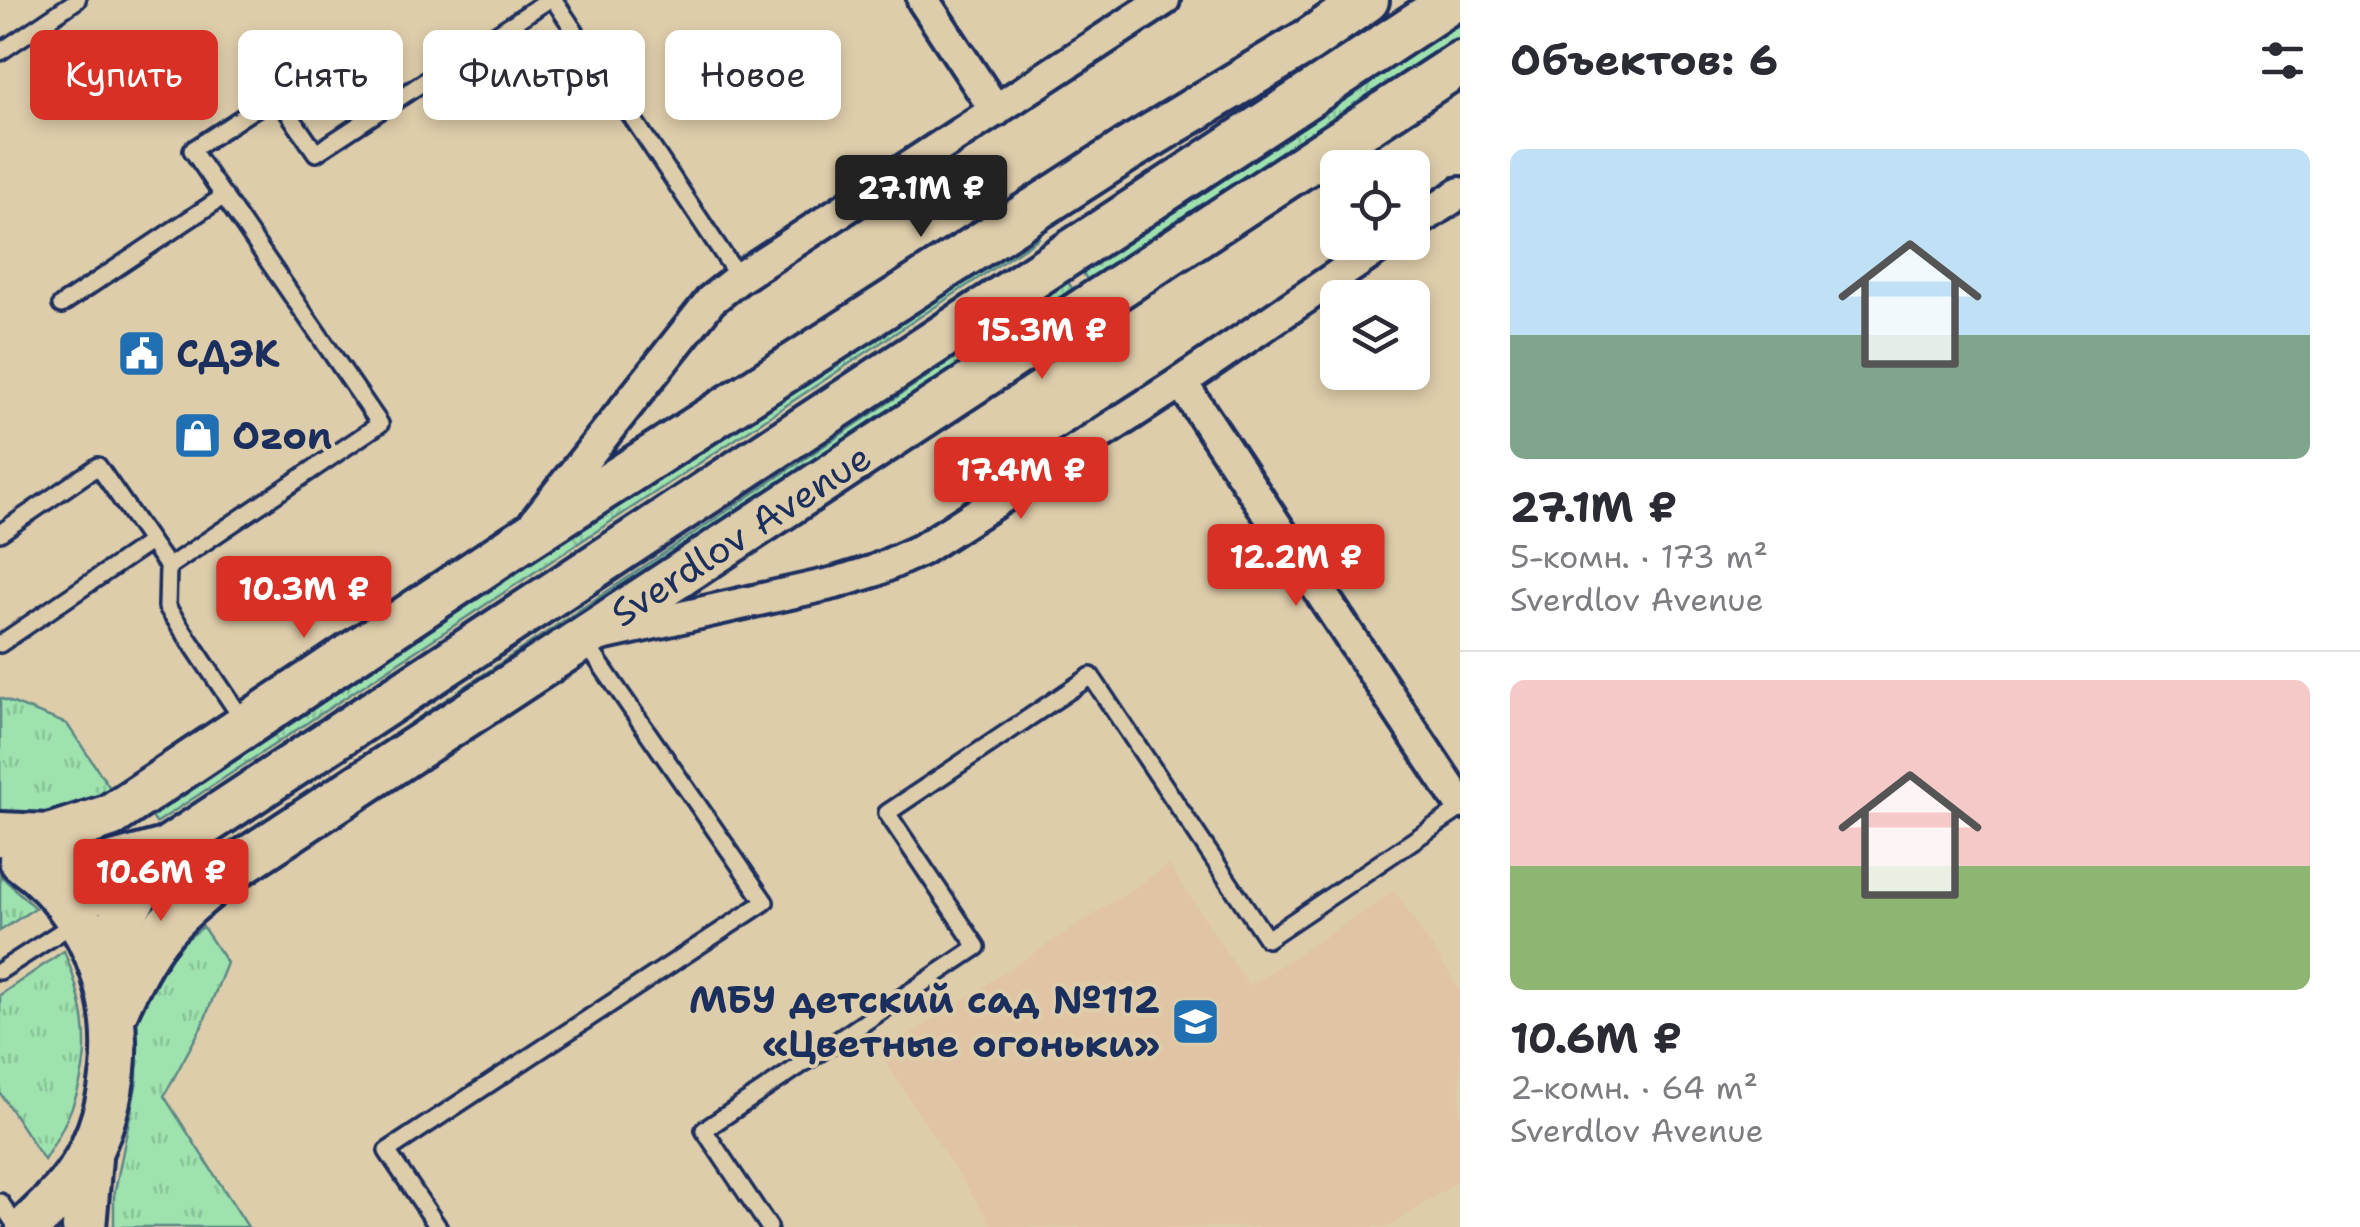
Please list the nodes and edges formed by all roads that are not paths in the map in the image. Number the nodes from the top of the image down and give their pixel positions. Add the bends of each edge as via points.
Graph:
1 (77, 0) edge
2 (551, 0) edge
3 (923, 0) edge
4 (1164, 0) edge
5 (1367, 0) edge
6 (1453, 0) edge
7 (0, 52) edge
8 (1460, 62) edge
9 (996, 111) junction
10 (1460, 193) edge
11 (224, 196) junction
12 (1430, 213) edge
13 (1361, 260) edge
14 (739, 278) junction
15 (61, 305) dead end
16 (1182, 382) junction
17 (1, 530) edge
18 (150, 542) junction
19 (517, 544) junction
20 (168, 567) junction
21 (583, 638) junction
22 (0, 644) edge
23 (245, 723) junction
24 (1460, 806) edge
25 (0, 834) edge
26 (165, 850) junction
27 (16, 857) edge
28 (78, 920) junction
29 (0, 970) edge
30 (110, 996) junction
31 (90, 1152) junction
32 (0, 1202) edge
33 (18, 1227) edge
34 (28, 1227) edge
35 (84, 1227) edge
36 (438, 1227) edge
37 (769, 1227) edge

1 - 7 lane
2 - 11 lane via 316,153 276,95 192,150
2 - 14 lane
3 - 9 street
4 - 9 street
5 - 19 main road
6 - 26 main road, Sverdlov Avenue
8 - 21 main road, Sverdlov Avenue
9 - 14 street
10 - 12 street
11 - 15 lane
11 - 20 lane via 380,424
13 - 16 street
14 - 19 street via 711,300
16 - 21 street via 921,550 874,572
16 - 24 street
17 - 18 lane via 98,466
18 - 20 lane
18 - 22 lane
19 - 23 main road
20 - 23 lane via 167,607
21 - 30 main road, Sverdlov Avenue via 229,871 184,906
21 - 36 lane via 766,902 387,1151
23 - 25 main road via 110,816 49,836
24 - 37 lane via 1267,939 1091,676 888,814 977,947 704,1130
26 - 27 main road, Sverdlov Avenue via 91,870
26 - 28 lane
26 - 30 main road, Sverdlov Avenue via 120,920
27 - 28 main road via 58,892
28 - 29 lane
28 - 30 main road
30 - 31 main road via 114,1058 108,1106
31 - 34 main road via 61,1196
31 - 35 main road
32 - 33 lane

